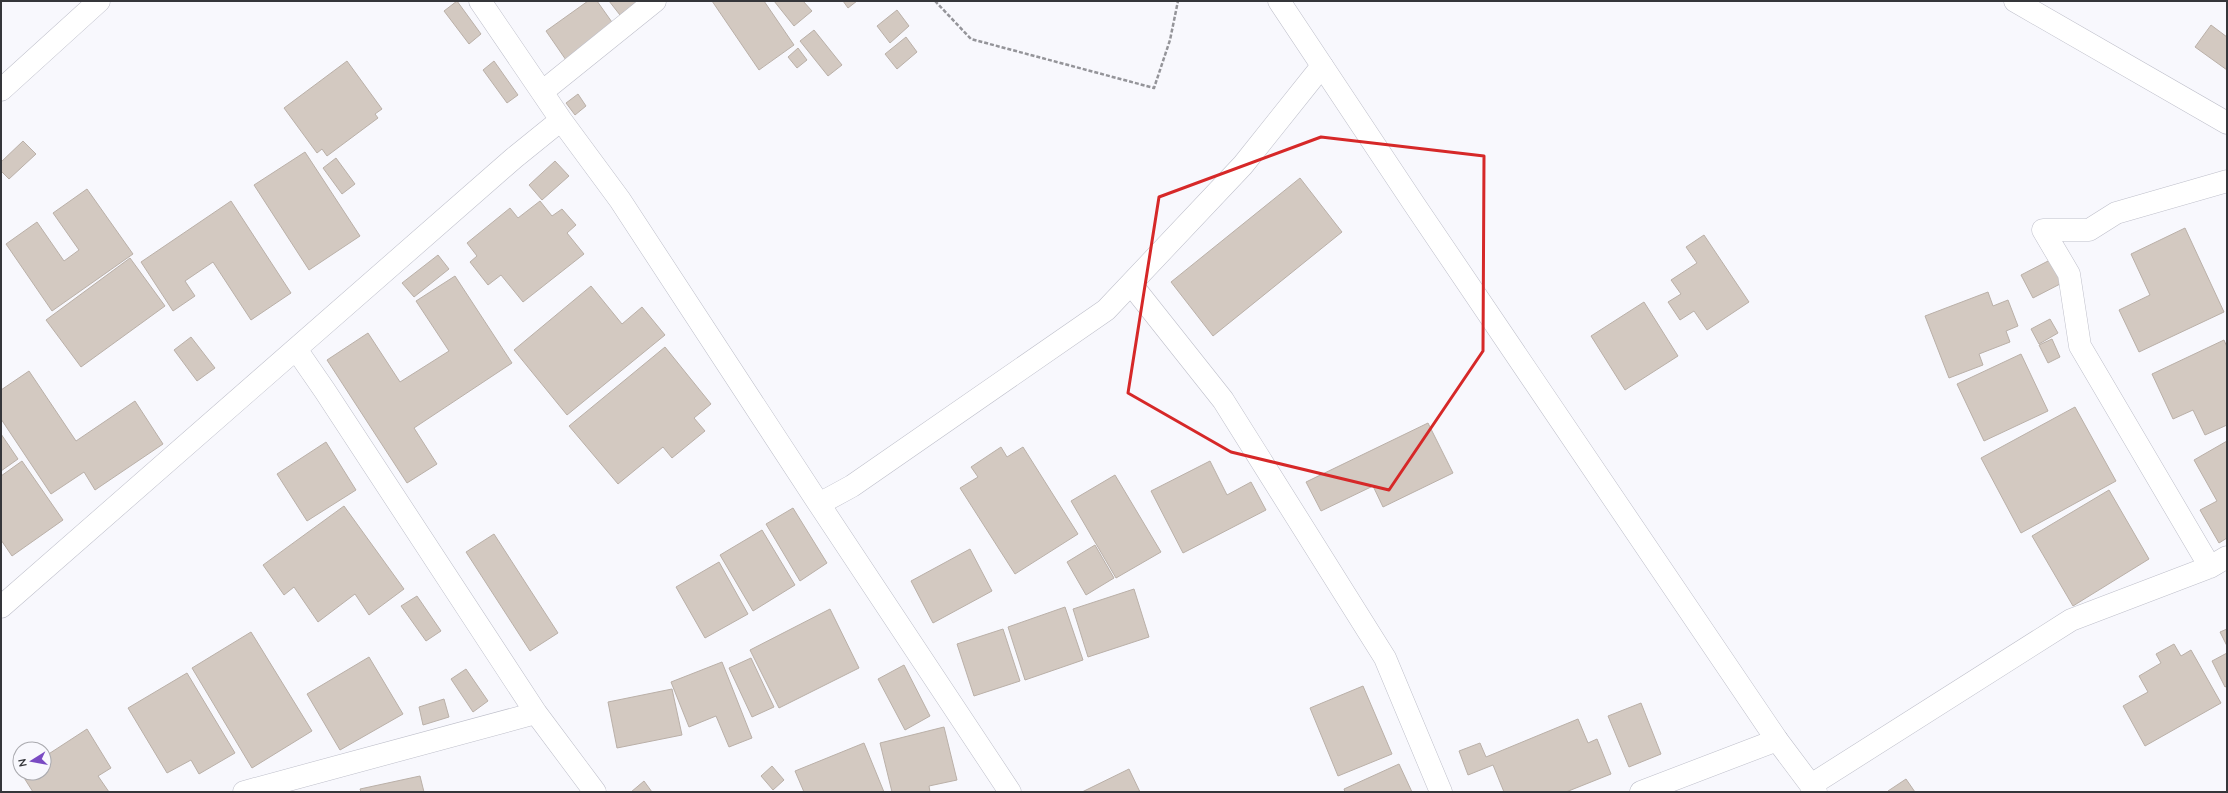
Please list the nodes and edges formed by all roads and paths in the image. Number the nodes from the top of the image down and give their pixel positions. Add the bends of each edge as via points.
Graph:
1 (99, 1) edge
2 (480, 1) edge
3 (655, 1) edge
4 (935, 1) edge
5 (1178, 1) edge
6 (1279, 1) edge
7 (2023, 3) edge
8 (1322, 66) junction
9 (1, 90) edge
10 (542, 92) junction
11 (560, 120) junction
12 (2227, 123) edge
13 (2227, 181) edge
14 (1131, 284) junction
15 (296, 349) junction
16 (819, 504) junction
17 (2218, 562) edge
18 (1, 607) edge
19 (536, 713) junction
20 (1777, 740) junction
21 (291, 786) edge
22 (1813, 789) edge
23 (244, 792) edge
24 (595, 792) edge
25 (1010, 792) edge
26 (1441, 792) edge
27 (1641, 792) edge

1 - 9 street
2 - 10 street
3 - 10 street
4 - 5 path via 971,39 1154,88 1170,40
6 - 8 street
7 - 12 street
8 - 14 street via 1243,165
8 - 20 street
10 - 11 street
11 - 15 street
11 - 16 street via 620,200
13 - 17 street via 2116,213 2089,230 2043,230 2070,274 2080,346
14 - 16 street via 1106,310 852,486
14 - 26 street via 1223,400 1385,658
15 - 18 street
15 - 19 street
16 - 25 street
17 - 22 street via 2071,620
19 - 21 street
19 - 24 street
20 - 22 street
20 - 27 street
21 - 23 street

